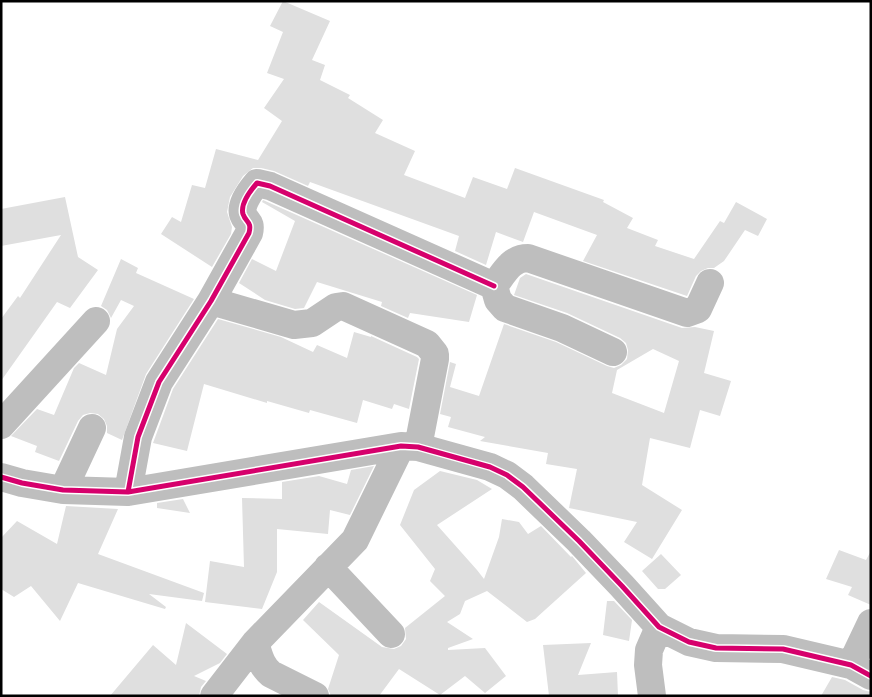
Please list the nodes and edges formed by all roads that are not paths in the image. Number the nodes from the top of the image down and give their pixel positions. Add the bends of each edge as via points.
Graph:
1 (710, 283) dead end
2 (494, 286) junction
3 (211, 301) junction
4 (96, 321) dead end
5 (613, 352) dead end
6 (1, 425) edge
7 (92, 428) dead end
8 (409, 447) junction
9 (1, 477) edge
10 (63, 490) junction
11 (128, 492) junction
12 (328, 568) junction
13 (871, 623) edge
14 (659, 627) junction
15 (392, 634) dead end
16 (255, 644) junction
17 (861, 671) edge
18 (214, 696) edge
19 (314, 696) edge
20 (652, 696) edge

1 - 2 street via 698,309 687,313 528,258 516,259
2 - 3 street via 258,183 248,195 242,212 250,224 249,233
2 - 5 street via 499,303 505,308 562,328
3 - 8 street via 294,325 315,321 343,306 427,344 435,359
3 - 11 street via 159,382 138,437
4 - 6 street
7 - 10 street
8 - 11 street
8 - 12 street via 355,540
8 - 14 street via 490,467 508,475 578,541
9 - 10 street
10 - 11 street
12 - 15 street
12 - 16 street
13 - 17 street
14 - 17 street via 689,642 716,648 783,649
14 - 20 street via 649,650
16 - 18 street
16 - 19 street via 266,670

